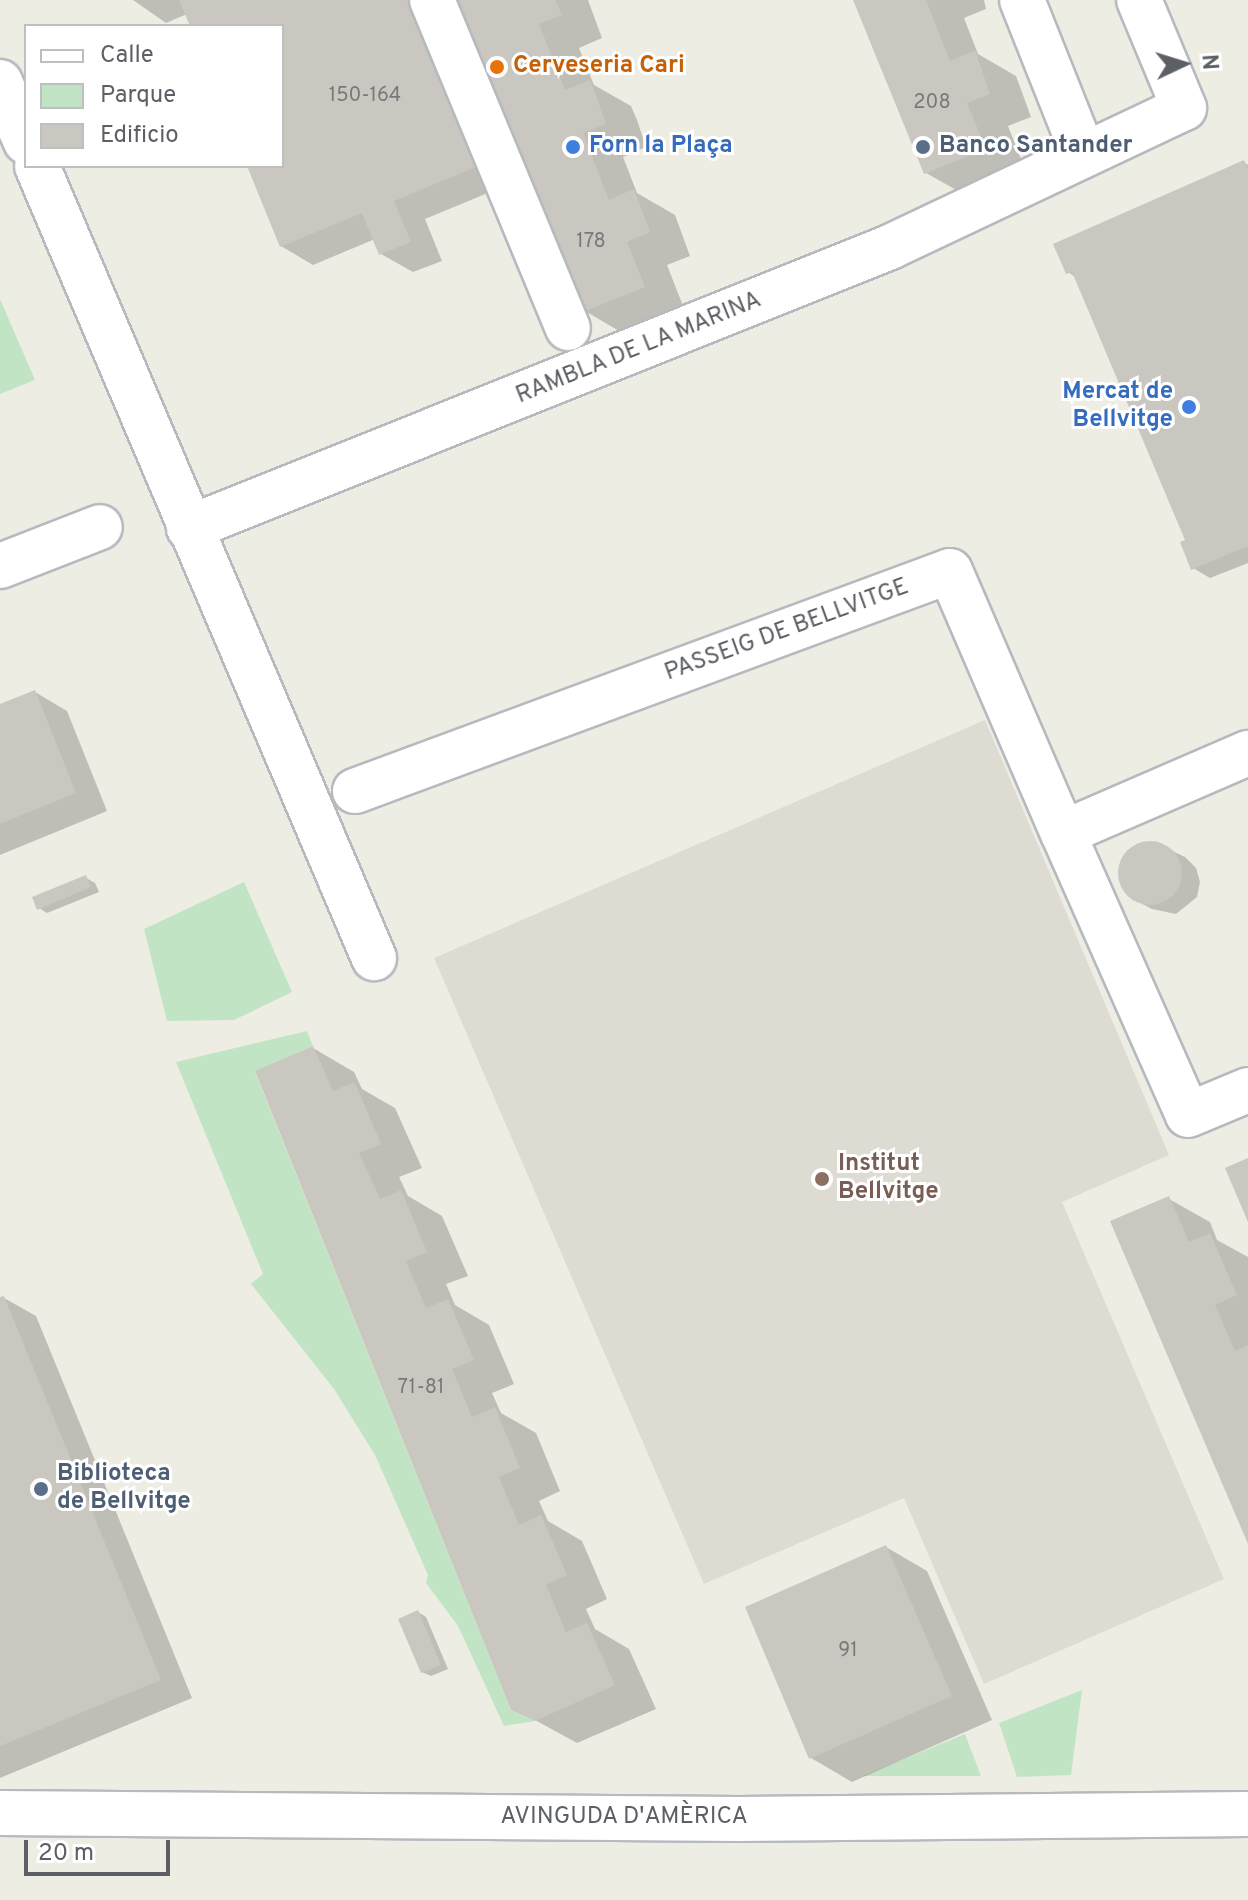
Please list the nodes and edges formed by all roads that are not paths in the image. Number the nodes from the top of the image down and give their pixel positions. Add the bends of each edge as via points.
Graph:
1 (432, 0) edge
2 (1022, 0) edge
3 (1139, 0) edge
4 (0, 82) edge
5 (24, 137) edge
6 (1083, 153) junction
7 (38, 168) edge
8 (568, 328) dead end
9 (100, 527) dead end
10 (189, 528) junction
11 (0, 566) edge
12 (1248, 753) edge
13 (355, 791) dead end
14 (1063, 833) junction
15 (374, 958) dead end
16 (1248, 1090) edge
17 (0, 1813) edge
18 (1248, 1814) edge

1 - 8 street, RAMBLA DE LA MARINA
2 - 6 street
3 - 6 street, RAMBLA DE LA MARINA via 1184,108
4 - 5 street
6 - 10 street, RAMBLA DE LA MARINA via 890,247
7 - 10 street
9 - 11 street
10 - 15 street
12 - 14 street
13 - 14 street, PASSEIG DE BELLVITGE via 950,571
14 - 16 street, PASSEIG DE BELLVITGE via 1188,1115
17 - 18 street, AVINGUDA D'AMÈRICA via 738,1819

